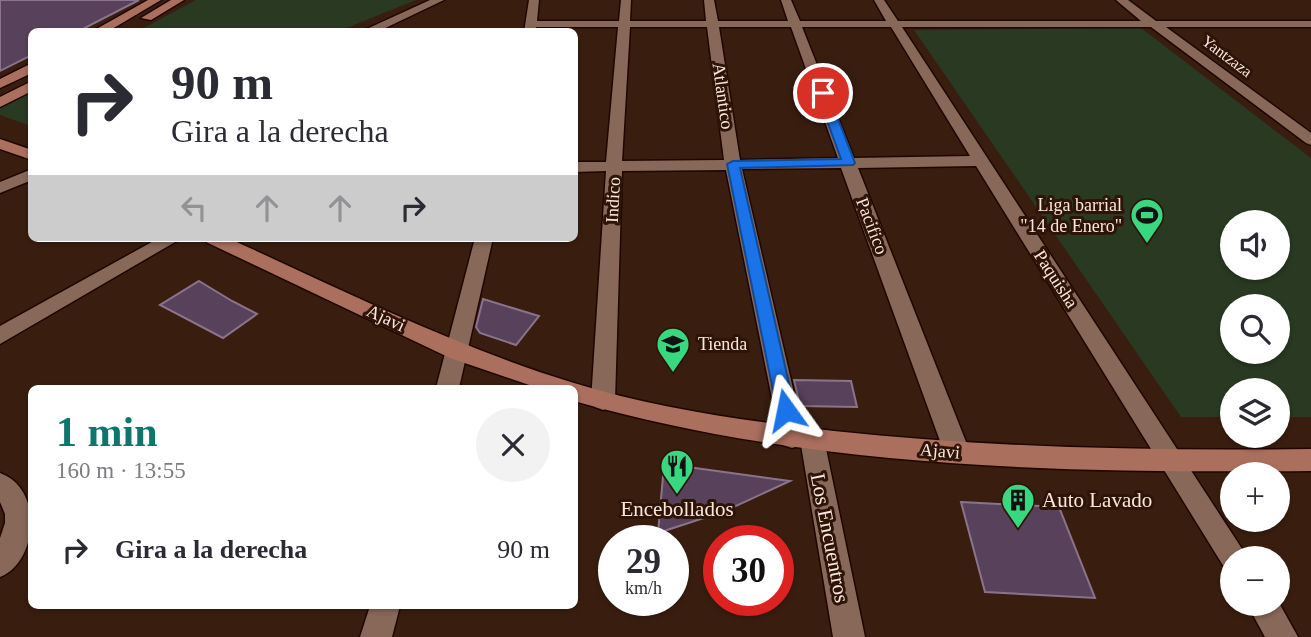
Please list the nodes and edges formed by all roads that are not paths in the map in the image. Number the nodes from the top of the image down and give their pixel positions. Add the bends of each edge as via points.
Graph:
1 (156, 0) edge
2 (179, 0) edge
3 (439, 0) edge
4 (534, 0) edge
5 (626, 0) edge
6 (709, 0) edge
7 (786, 0) edge
8 (879, 0) edge
9 (1121, 0) edge
10 (713, 24) junction
11 (797, 24) junction
12 (895, 24) junction
13 (1155, 24) junction
14 (1311, 24) edge
15 (625, 25) junction
16 (104, 28) edge
17 (131, 28) edge
18 (375, 28) edge
19 (530, 28) edge
20 (28, 68) edge
21 (0, 84) edge
22 (28, 87) edge
23 (0, 103) edge
24 (1311, 140) edge
25 (0, 144) edge
26 (28, 154) edge
27 (980, 161) junction
28 (849, 163) junction
29 (733, 164) junction
30 (578, 167) edge
31 (614, 167) junction
32 (28, 176) edge
33 (0, 188) edge
34 (166, 242) edge
35 (222, 242) edge
36 (483, 242) edge
37 (0, 335) edge
38 (458, 352) junction
39 (448, 385) edge
40 (553, 385) edge
41 (578, 393) edge
42 (603, 401) junction
43 (802, 439) junction
44 (957, 452) junction
45 (1311, 460) edge
46 (1175, 462) junction
47 (0, 484) edge
48 (1227, 546) edge
49 (0, 564) edge
50 (384, 609) edge
51 (1269, 616) edge
52 (376, 637) edge
53 (849, 637) edge
54 (1282, 637) edge

1 - 16 street
2 - 17 street
3 - 18 street
4 - 19 street
5 - 15 street, Indico
6 - 10 street, Atlantico
7 - 11 street, Pacifico
8 - 12 street, Paquisha
9 - 13 street, Yantzaza
10 - 11 street
10 - 15 street
10 - 29 street, Atlantico
11 - 12 street
11 - 28 street, Pacifico
12 - 13 street
12 - 27 street, Paquisha
13 - 14 street
13 - 24 street, Yantzaza
15 - 19 street
15 - 31 street, Indico
20 - 21 street
22 - 23 street
25 - 26 street
27 - 28 street
27 - 46 street, Paquisha
28 - 29 street
28 - 44 street, Pacifico
29 - 31 street
29 - 43 street, Atlantico
30 - 31 street
31 - 42 street, Indico
32 - 33 street
34 - 37 street
35 - 38 street, Ajavi
36 - 38 street
38 - 39 street
38 - 40 street, Ajavi
41 - 42 street, Ajavi
42 - 43 street, Ajavi
43 - 44 street, Ajavi
43 - 53 street, Los Encuentros
44 - 46 street, Ajavi
45 - 46 street, Ajavi
46 - 48 street, Paquisha
47 - 49 street via 12,495 20,522 16,539
50 - 52 street
51 - 54 street

